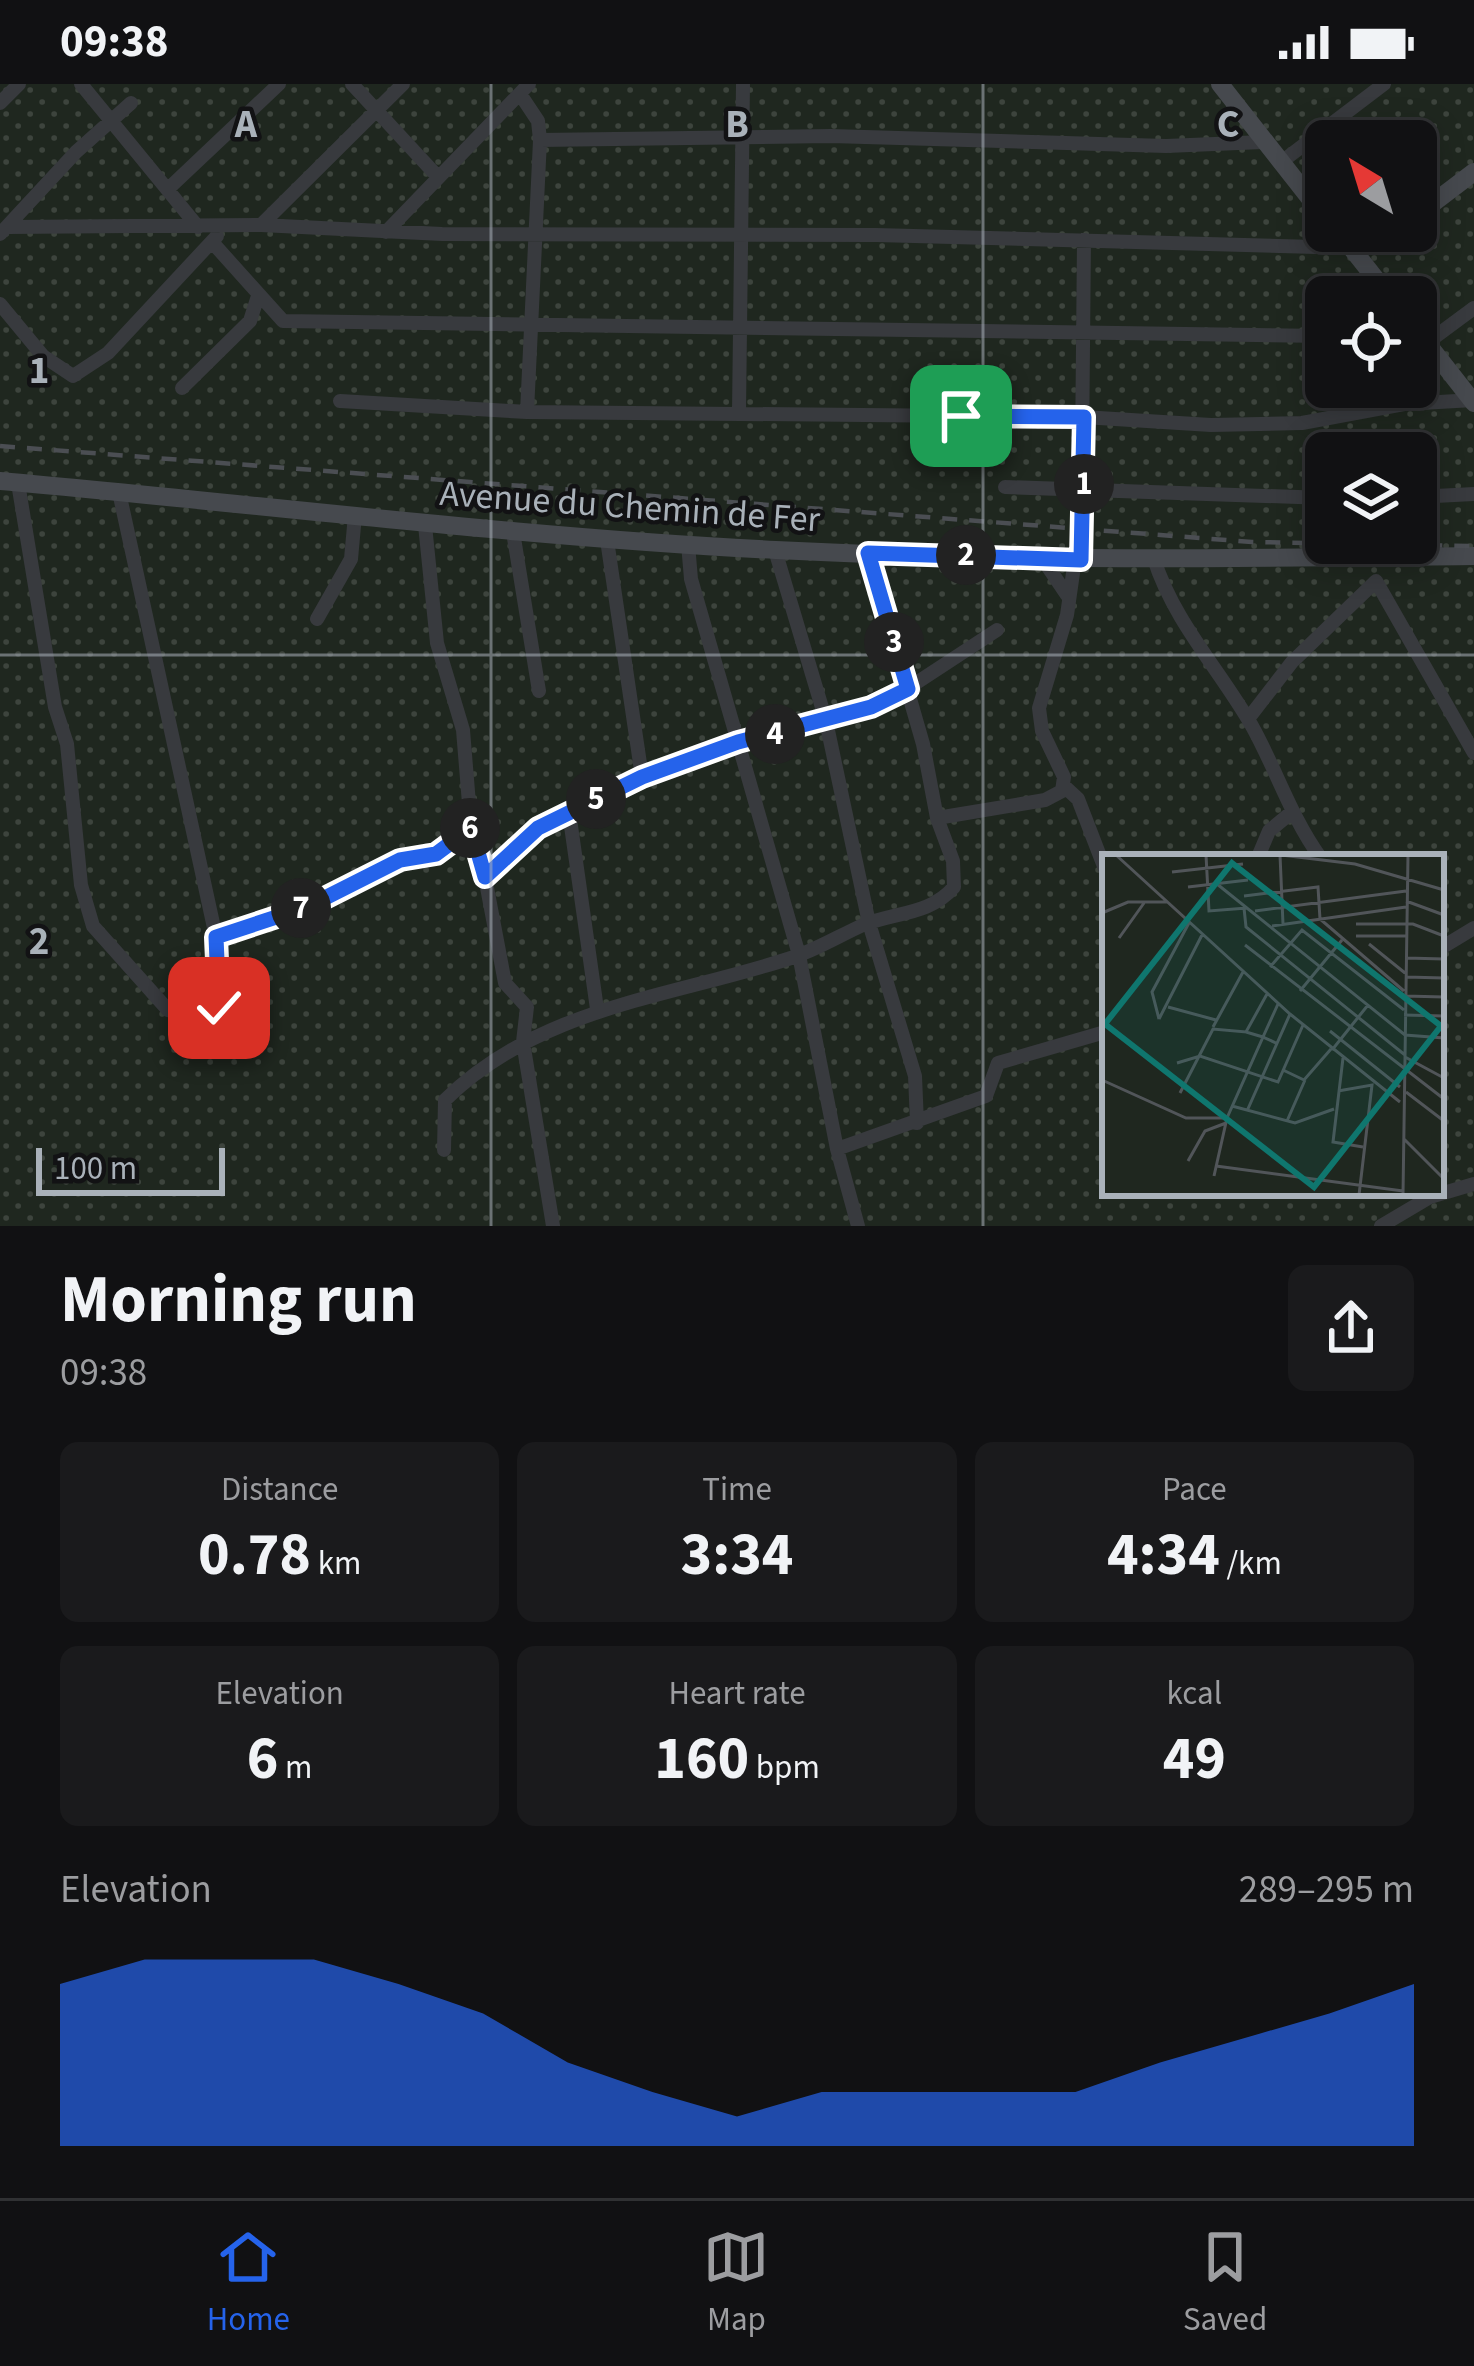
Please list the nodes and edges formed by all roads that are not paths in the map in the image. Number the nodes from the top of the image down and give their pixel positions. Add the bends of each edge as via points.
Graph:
1 (19, 84) edge
2 (81, 84) edge
3 (279, 84) edge
4 (352, 84) edge
5 (403, 84) edge
6 (743, 84) edge
7 (1220, 84) edge
8 (1384, 84) edge
9 (525, 89) edge
10 (0, 104) edge
11 (131, 104) dead end
12 (376, 111) junction
13 (112, 120) junction
14 (741, 139) junction
15 (540, 140) junction
16 (1263, 142) junction
17 (1280, 163) junction
18 (1472, 175) edge
19 (438, 177) junction
20 (168, 189) junction
21 (1305, 193) edge
22 (1437, 201) edge
23 (261, 225) junction
24 (198, 226) junction
25 (226, 226) junction
26 (4, 231) edge
27 (386, 232) junction
28 (535, 233) junction
29 (739, 236) junction
30 (1084, 240) junction
31 (212, 242) junction
32 (1305, 247) edge
33 (1356, 252) edge
34 (1374, 276) edge
35 (258, 296) junction
36 (0, 304) edge
37 (1474, 308) edge
38 (531, 324) junction
39 (1437, 326) edge
40 (740, 328) junction
41 (1084, 333) junction
42 (1305, 336) edge
43 (1437, 355) edge
44 (182, 388) dead end
45 (340, 401) dead end
46 (1473, 401) edge
47 (527, 412) junction
48 (739, 412) junction
49 (1084, 417) junction
50 (9, 482) edge
51 (1005, 487) dead end
52 (119, 492) junction
53 (1084, 492) junction
54 (1474, 494) edge
55 (1437, 495) edge
56 (1305, 497) edge
57 (356, 515) junction
58 (425, 525) junction
59 (513, 532) junction
60 (607, 540) junction
61 (688, 544) junction
62 (775, 550) junction
63 (868, 553) junction
64 (1474, 556) edge
65 (1042, 558) junction
66 (1078, 559) junction
67 (1154, 559) junction
68 (1067, 595) junction
69 (317, 619) dead end
70 (997, 630) dead end
71 (908, 689) junction
72 (539, 691) dead end
73 (1248, 719) junction
74 (826, 722) junction
75 (738, 742) junction
76 (1474, 753) edge
77 (642, 777) junction
78 (1064, 785) junction
79 (569, 812) junction
80 (1292, 812) junction
81 (937, 818) junction
82 (471, 828) junction
83 (1259, 854) edge
84 (1318, 854) edge
85 (1102, 861) edge
86 (485, 877) junction
87 (869, 922) junction
88 (1474, 928) edge
89 (216, 937) junction
90 (1444, 945) edge
91 (799, 955) junction
92 (597, 1009) junction
93 (1102, 1033) edge
94 (523, 1042) junction
95 (917, 1123) junction
96 (836, 1149) junction
97 (444, 1150) dead end
98 (1474, 1184) edge
99 (1444, 1191) edge
100 (1426, 1196) edge
101 (853, 1224) edge
102 (553, 1226) edge
103 (1381, 1226) edge

1 - 10 street
2 - 13 street
3 - 20 street
4 - 12 street
5 - 12 street
6 - 14 street
7 - 16 street
8 - 17 street
9 - 15 street
9 - 19 street
11 - 13 street
12 - 19 street
12 - 23 street
13 - 20 street
13 - 26 street
14 - 15 street
14 - 16 street
14 - 29 street
15 - 28 street
16 - 17 street
17 - 21 street
18 - 22 street
19 - 27 street
20 - 24 street
23 - 25 street
23 - 27 street
24 - 25 street
24 - 26 street
25 - 31 street
27 - 28 street
28 - 29 street
28 - 38 street
29 - 30 street
29 - 40 street
30 - 32 street
30 - 41 street
31 - 35 street
31 - 36 street via 108,353 73,376 43,356
33 - 34 street
35 - 38 street via 283,321
35 - 44 street via 250,321
37 - 39 street
38 - 40 street
38 - 47 street
40 - 41 street
40 - 48 street
41 - 42 street
41 - 49 street
43 - 46 street
45 - 47 street
46 - 49 street via 1302,423
47 - 48 street
48 - 49 street
49 - 53 street
50 - 52 street, Avenue du Chemin de Fer
50 - 89 street via 67,744 81,886 93,926 168,1010 203,1020 219,1008
51 - 53 street
52 - 57 street, Avenue du Chemin de Fer
52 - 89 street
53 - 56 street
53 - 66 street
54 - 55 street
57 - 58 street, Avenue du Chemin de Fer
57 - 69 street via 351,560
58 - 59 street, Avenue du Chemin de Fer
58 - 82 street via 437,643 464,730
59 - 60 street, Avenue du Chemin de Fer
59 - 72 street
60 - 61 street, Avenue du Chemin de Fer
60 - 77 street
61 - 62 street, Avenue du Chemin de Fer
61 - 75 street
62 - 63 street, Avenue du Chemin de Fer
62 - 74 street
63 - 65 street, Avenue du Chemin de Fer
63 - 71 street
64 - 67 street, Avenue du Chemin de Fer
65 - 66 street, Avenue du Chemin de Fer
65 - 68 street
66 - 67 street, Avenue du Chemin de Fer
66 - 68 street
67 - 73 street via 1206,661
68 - 78 street via 1039,708
70 - 71 street
71 - 81 street
73 - 76 street via 1292,662 1376,581
73 - 80 street
74 - 75 street
74 - 87 street
75 - 77 street
75 - 91 street
77 - 79 street
78 - 81 street via 1055,798
78 - 85 street via 1078,799
79 - 86 street via 528,836
79 - 92 street
80 - 83 street via 1269,831
80 - 84 street
81 - 87 street via 954,887 932,906
82 - 86 street
82 - 89 street via 436,854 400,860 307,907
86 - 94 street via 506,983 527,1007
87 - 91 street
87 - 95 street via 915,1076
88 - 90 street
91 - 92 street
91 - 96 street
92 - 94 street
93 - 95 street via 998,1063 986,1096
94 - 97 street via 445,1100
94 - 102 street
95 - 96 street
96 - 101 street
98 - 99 street
100 - 103 street

